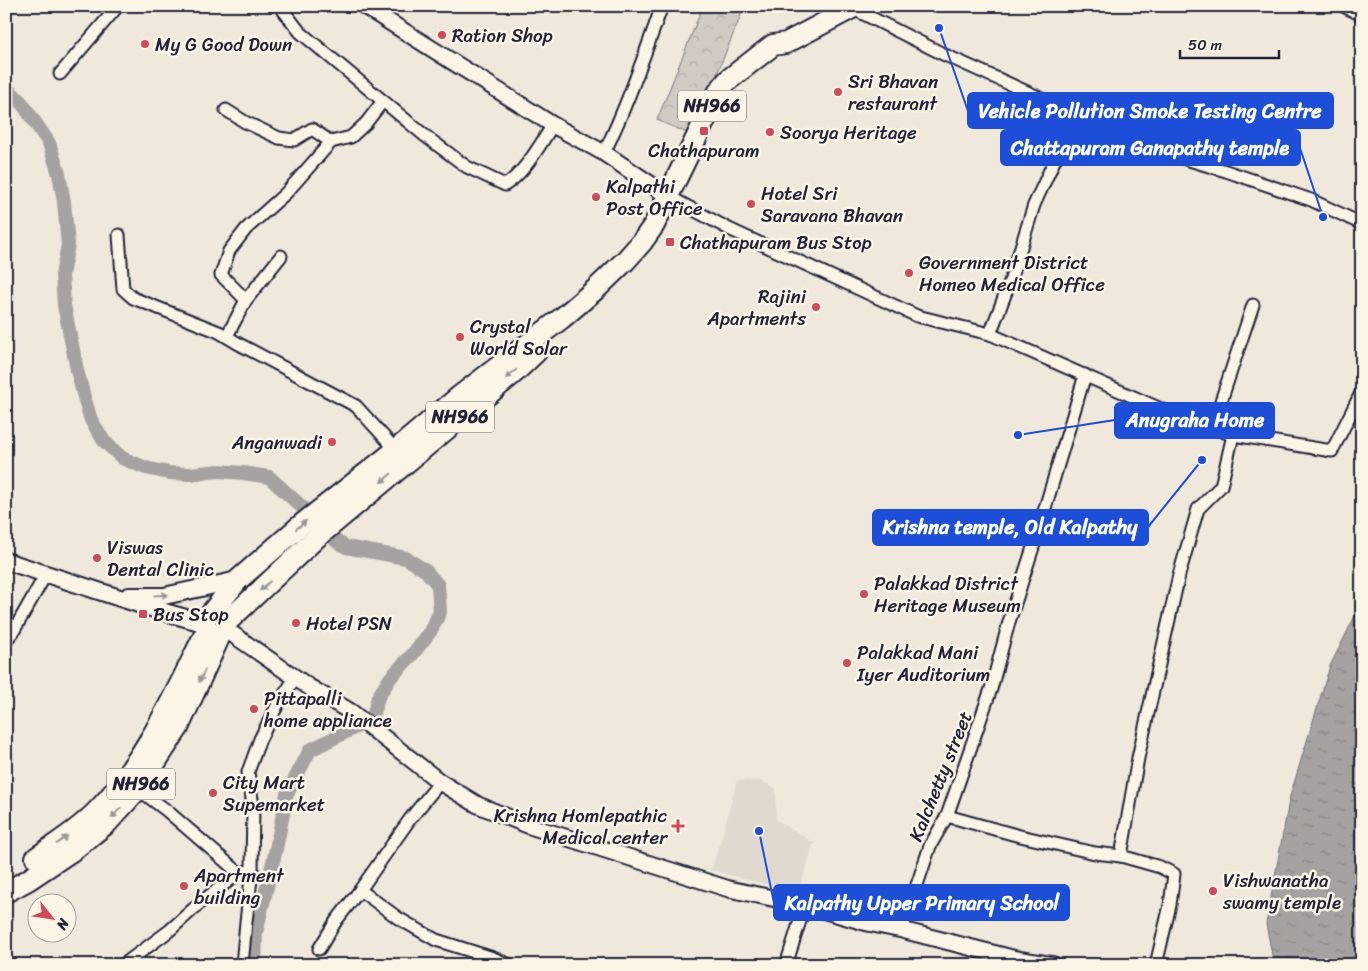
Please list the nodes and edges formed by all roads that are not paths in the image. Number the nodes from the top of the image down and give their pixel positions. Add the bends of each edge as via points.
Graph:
1 (118, 6) edge
2 (284, 6) edge
3 (364, 6) edge
4 (662, 6) edge
5 (1343, 6) edge
6 (852, 7) edge
7 (1362, 15) edge
8 (60, 74) dead end
9 (383, 101) junction
10 (226, 110) dead end
11 (1076, 118) junction
12 (552, 125) junction
13 (331, 142) junction
14 (604, 153) junction
15 (672, 198) junction
16 (1362, 224) edge
17 (119, 236) dead end
18 (281, 256) dead end
19 (246, 300) junction
20 (1253, 305) dead end
21 (990, 334) junction
22 (227, 336) junction
23 (1085, 375) junction
24 (1362, 391) edge
25 (1212, 428) junction
26 (1233, 435) junction
27 (396, 450) junction
28 (6, 561) edge
29 (46, 574) junction
30 (238, 580) junction
31 (112, 596) junction
32 (217, 624) junction
33 (6, 640) edge
34 (295, 678) junction
35 (440, 782) junction
36 (138, 789) junction
37 (947, 816) junction
38 (1121, 856) junction
39 (252, 870) junction
40 (239, 872) junction
41 (6, 876) edge
42 (360, 890) junction
43 (6, 892) edge
44 (805, 906) junction
45 (902, 930) junction
46 (319, 949) dead end
47 (123, 965) edge
48 (242, 965) edge
49 (510, 965) edge
50 (786, 965) edge
51 (1054, 965) edge
52 (1156, 965) edge

1 - 8 street
2 - 9 street via 283,10 300,32
3 - 12 street
4 - 14 street
5 - 7 street
6 - 11 street
6 - 15 highway, NH966 via 786,42 772,46 728,80 719,91
9 - 12 street via 467,167 505,185 521,172
9 - 13 street via 351,137
10 - 13 street via 279,138 294,140 312,129
11 - 16 street via 1179,157 1311,200
11 - 21 street via 1034,205
12 - 14 street
13 - 19 street via 286,193 246,229 229,251 220,275
14 - 15 street
15 - 21 street via 729,229 916,316
15 - 27 highway, NH966 via 626,260 562,318
15 -> 32 highway, NH966 via 661,228 638,258 515,372
17 - 22 street via 123,289 133,298
18 - 19 street
19 - 22 street
20 - 25 street
21 - 23 street
22 - 27 street via 356,406
23 - 25 street via 1176,416
23 - 37 street, Kalchetty street via 991,689
24 - 26 street via 1332,451
25 - 26 street
26 - 38 street via 1221,486 1198,509 1179,575 1138,758
30 -> 27 highway, NH966
28 - 29 main road
29 - 31 main road
29 - 33 street
31 -> 30 main road via 164,596
30 - 32 highway, NH966
31 - 32 main road
32 - 34 street
32 -> 36 highway, NH966 via 178,728
41 -> 32 highway, NH966 via 74,831 126,778
34 - 35 street via 351,712
34 - 39 street via 278,704 248,772 253,806
35 - 42 street
35 - 44 street via 478,804 530,826 729,889
36 - 40 street
36 -> 43 highway, NH966 via 107,823 28,880
37 - 38 street via 1016,835
37 - 45 street, Kalchetty street via 930,846
38 - 52 street via 1174,874
39 - 40 street
39 - 48 street
40 - 47 street
42 - 46 street
42 - 49 street via 398,918 436,940
44 - 45 street
44 - 50 street
45 - 51 street

